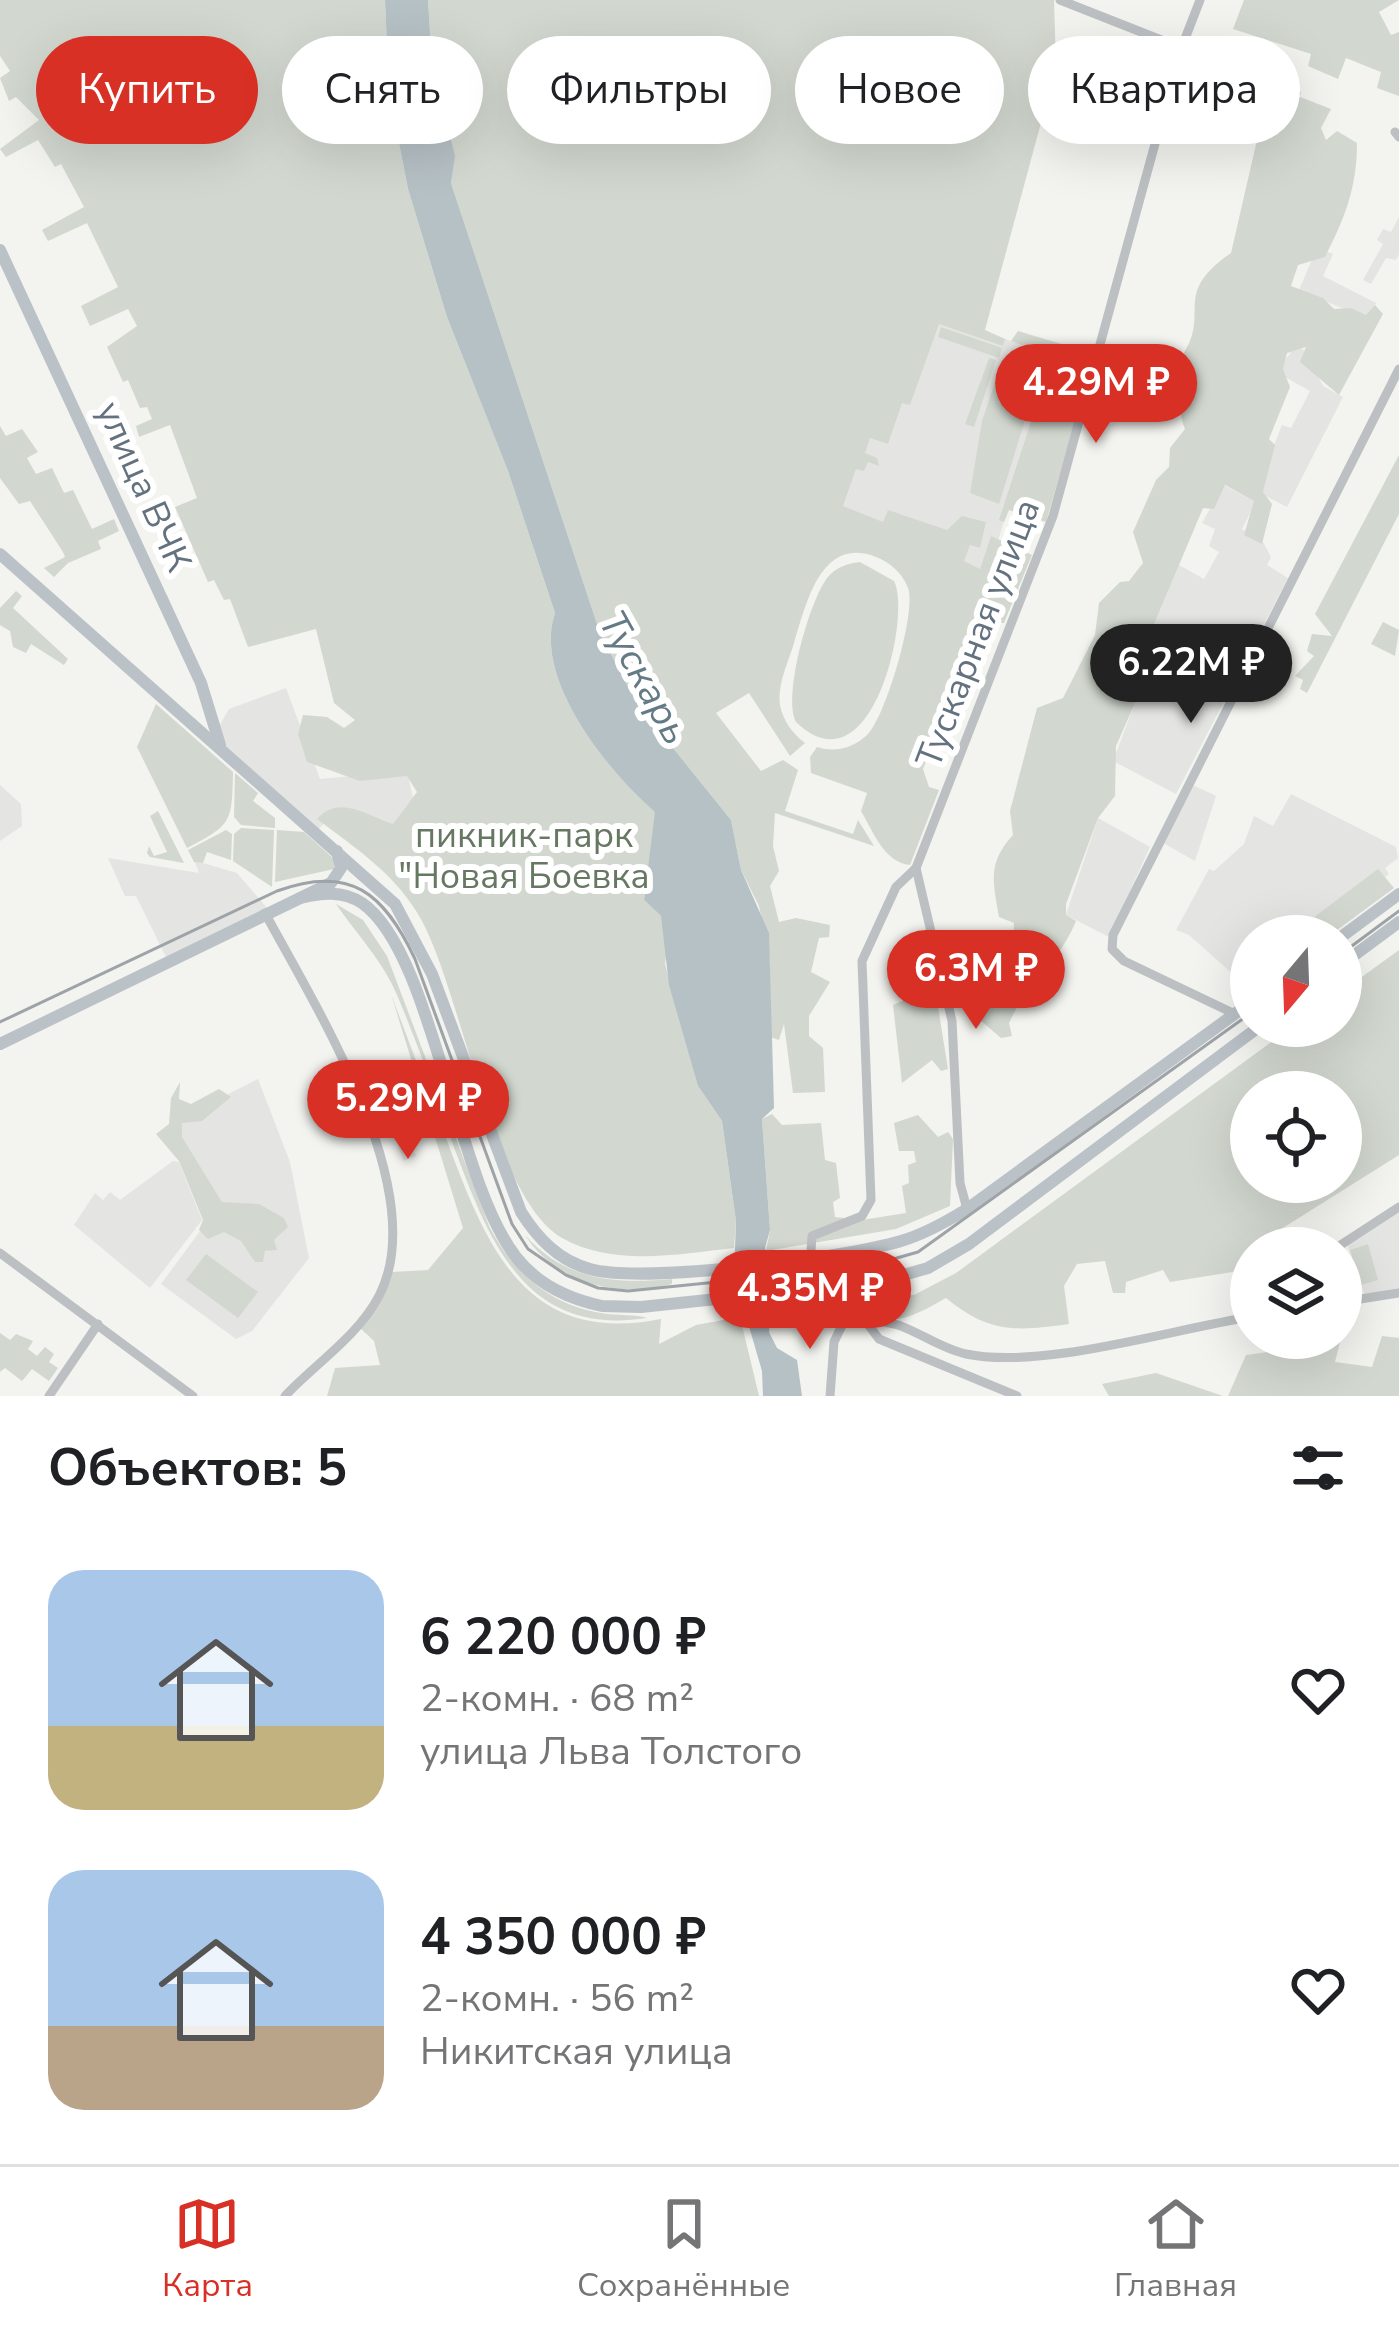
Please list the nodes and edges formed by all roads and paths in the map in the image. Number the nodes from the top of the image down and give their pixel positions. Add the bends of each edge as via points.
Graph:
1 (1060, 0) edge
2 (1200, 0) edge
3 (1149, 36) edge
4 (1186, 36) edge
5 (1155, 144) edge
6 (0, 250) edge
7 (1399, 369) edge
8 (0, 554) edge
9 (208, 701) junction
10 (188, 721) junction
11 (224, 752) junction
12 (334, 845) junction
13 (916, 868) junction
14 (1399, 894) edge
15 (300, 898) junction
16 (265, 913) junction
17 (1362, 921) edge
18 (1399, 922) edge
19 (385, 927) junction
20 (411, 928) junction
21 (1362, 949) edge
22 (1230, 1012) edge
23 (1230, 1018) edge
24 (0, 1044) edge
25 (1232, 1047) edge
26 (1399, 1207) edge
27 (967, 1209) junction
28 (1362, 1231) edge
29 (0, 1253) edge
30 (1399, 1293) edge
31 (1362, 1299) edge
32 (845, 1318) junction
33 (1230, 1320) edge
34 (867, 1323) junction
35 (98, 1324) junction
36 (49, 1396) edge
37 (193, 1396) edge
38 (285, 1396) edge
39 (830, 1396) edge
40 (1017, 1396) edge

1 - 3 street
2 - 4 street, Тускарная улица
5 - 13 street, Тускарная улица via 1053,516
6 - 9 main road, улица ВЧК
7 - 22 street via 1113,935 1112,949 1124,961
8 - 10 main road
9 - 10 main road via 203,721
9 - 11 main road, улица ВЧК
10 - 11 main road
11 - 12 main road
12 - 15 main road via 341,863 334,880
12 - 20 main road
13 - 27 street via 952,1021
13 - 32 street, Тускарная улица via 896,887 862,961 870,1208 816,1232 809,1243 820,1302
14 - 17 main road
15 - 16 main road
15 - 19 main road via 352,898
16 - 24 main road
16 - 38 street via 378,1140 394,1211 377,1299
18 - 21 main road
19 - 20 main road via 362,896 365,884
19 - 25 main road via 491,1214 515,1256 556,1291 586,1303 669,1305 909,1275 969,1244
20 - 27 main road via 510,1191 560,1256 590,1269 667,1273 842,1253 906,1240
23 - 27 main road
26 - 28 street
29 - 35 street
30 - 31 street
32 - 34 street
32 - 39 street via 834,1342
33 - 34 street via 998,1356
34 - 40 street via 879,1339
35 - 36 street
35 - 37 street

